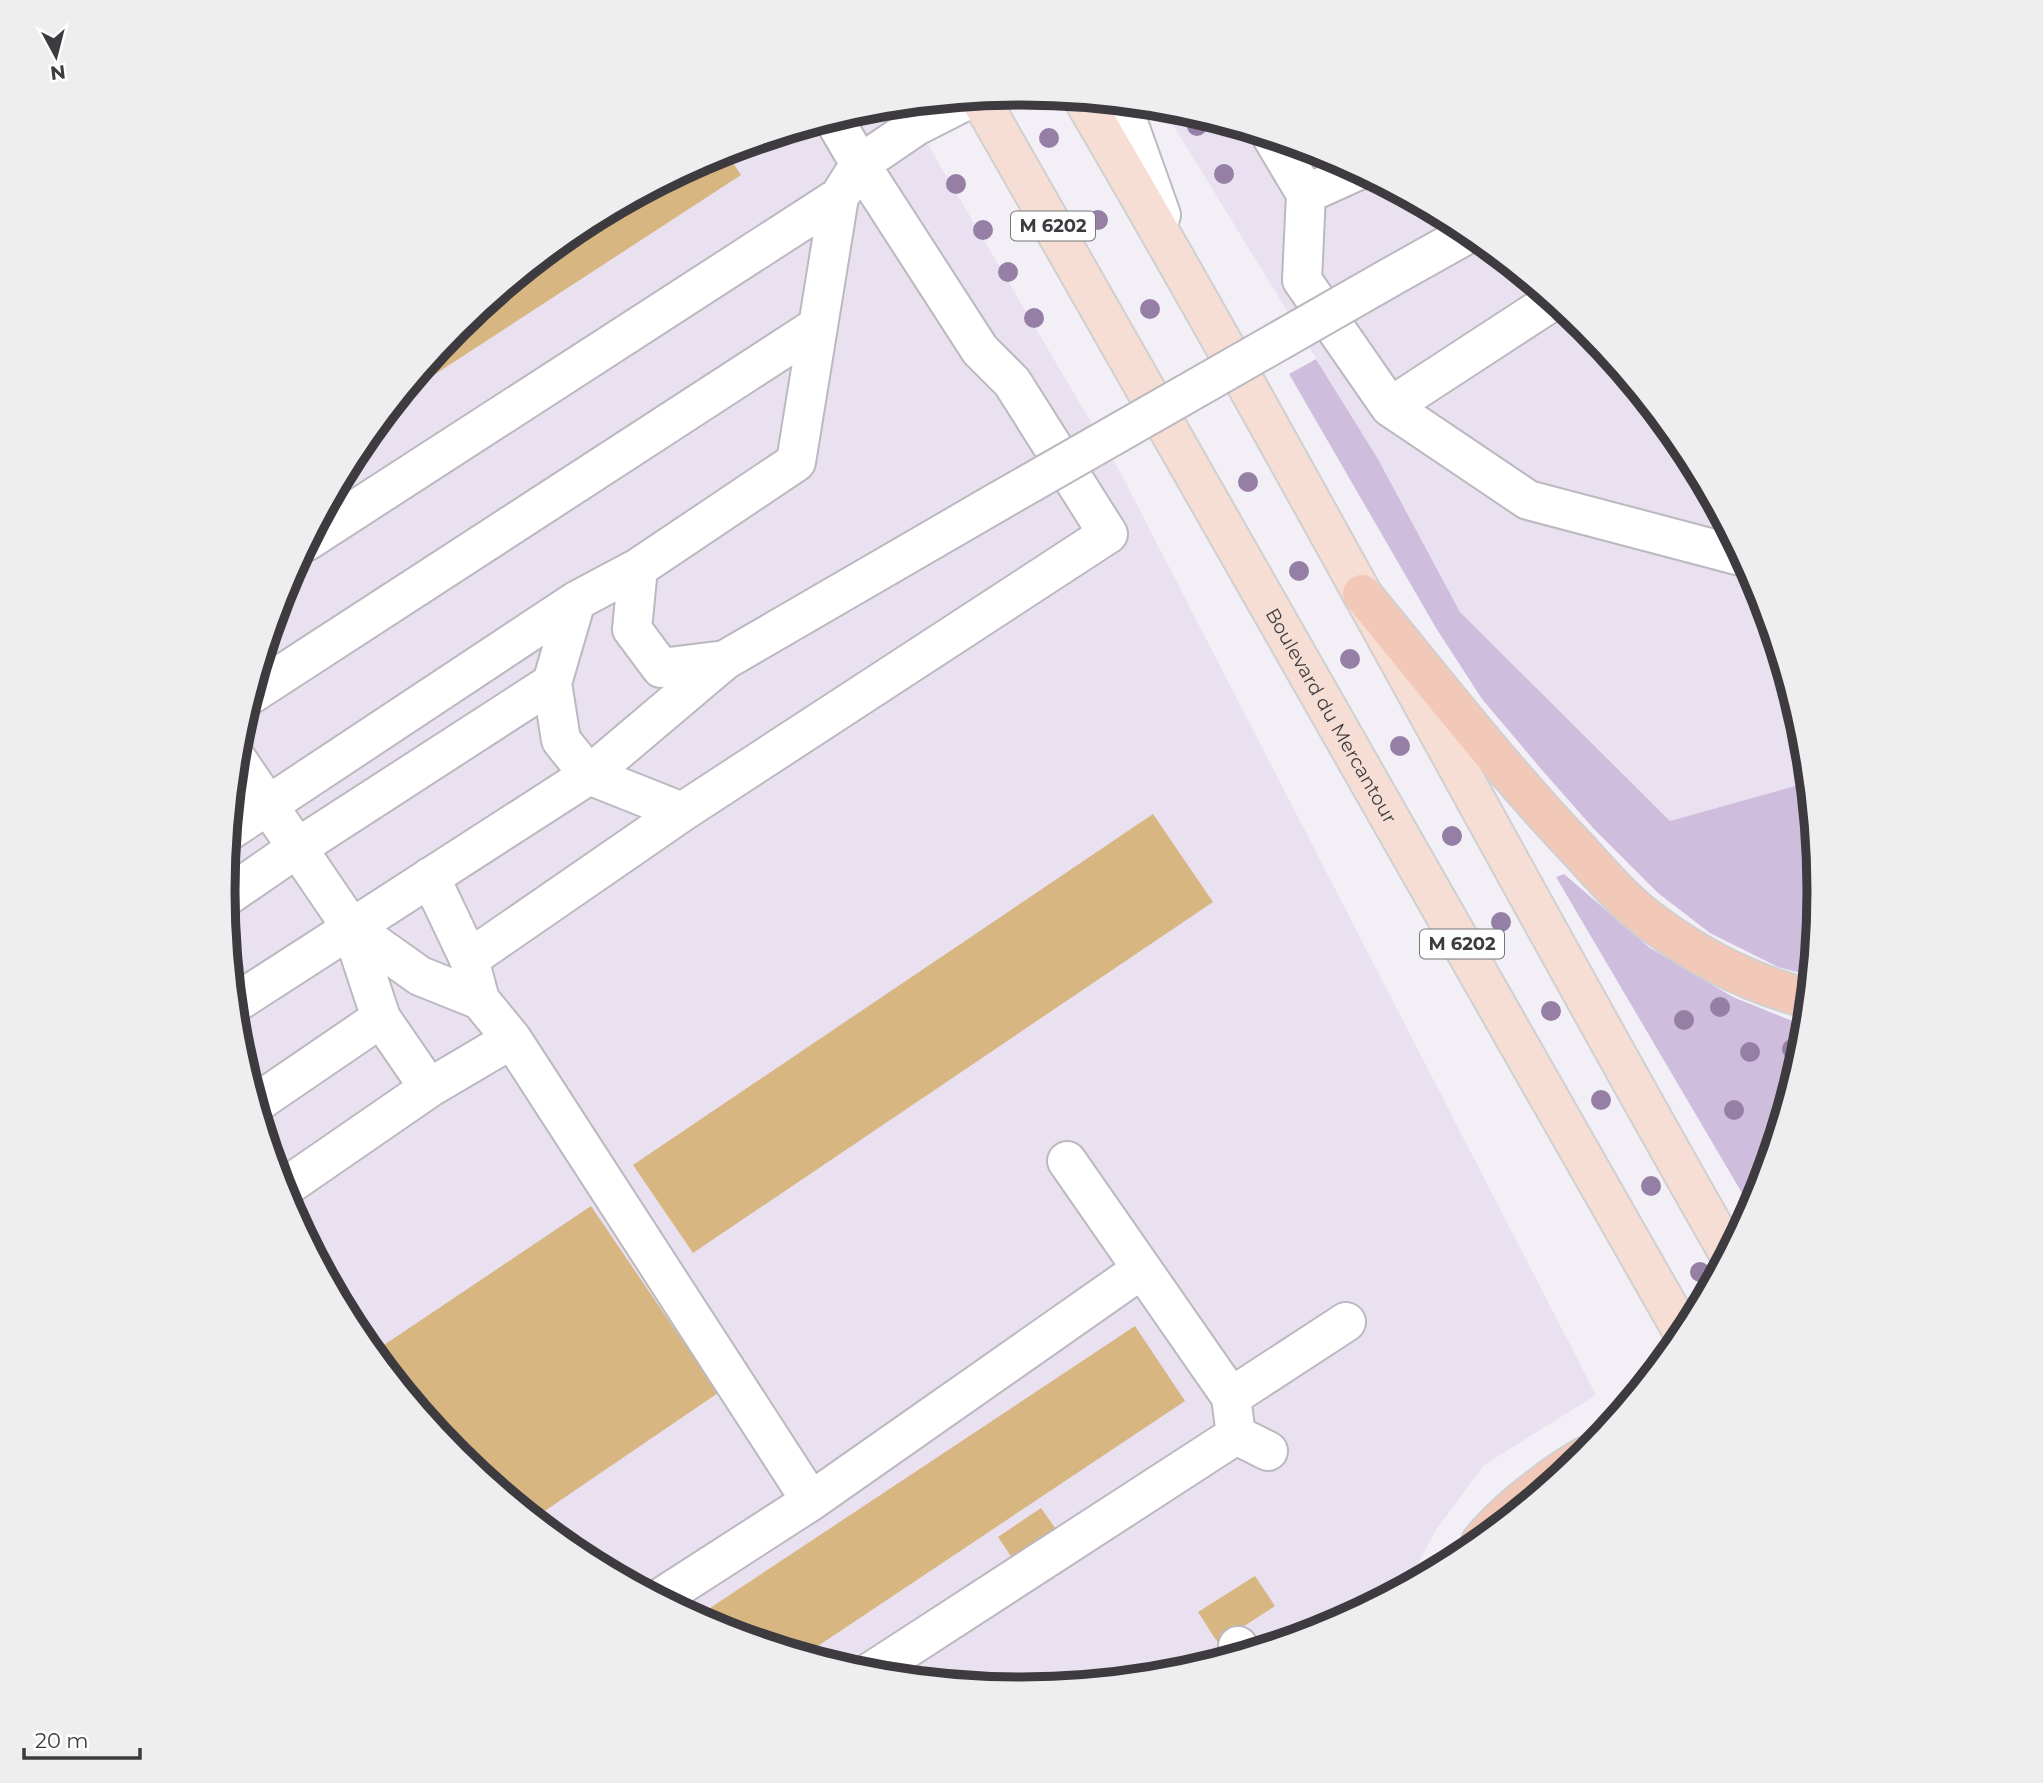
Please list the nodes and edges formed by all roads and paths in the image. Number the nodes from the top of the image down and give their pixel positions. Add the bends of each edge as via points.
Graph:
1 (984, 106) edge
2 (949, 109) edge
3 (1089, 109) edge
4 (1124, 112) edge
5 (838, 127) edge
6 (1279, 149) edge
7 (860, 164) junction
8 (1346, 176) edge
9 (1306, 194) junction
10 (839, 197) junction
11 (1459, 239) edge
12 (1177, 260) junction
13 (1546, 305) edge
14 (818, 326) junction
15 (1390, 407) junction
16 (323, 531) edge
17 (1731, 553) edge
18 (638, 568) junction
19 (1362, 594) junction
20 (576, 601) junction
21 (725, 660) junction
22 (552, 683) junction
23 (262, 687) edge
24 (245, 771) edge
25 (589, 775) junction
26 (268, 805) junction
27 (682, 812) junction
28 (239, 825) edge
29 (297, 848) junction
30 (430, 877) junction
31 (235, 891) edge
32 (351, 927) junction
33 (469, 959) junction
34 (1801, 997) edge
35 (243, 998) edge
36 (480, 1000) junction
37 (381, 1018) junction
38 (512, 1039) junction
39 (429, 1088) junction
40 (263, 1098) edge
41 (1067, 1161) dead end
42 (292, 1183) edge
43 (1724, 1245) edge
44 (1142, 1269) junction
45 (1346, 1322) dead end
46 (1678, 1324) edge
47 (1231, 1397) junction
48 (811, 1502) junction
49 (667, 1594) edge
50 (882, 1665) edge

1 - 46 main road, Boulevard du Mercantour / M 6202
2 - 7 lane
3 - 12 main road
4 - 12 lane
5 - 7 lane
6 - 9 lane
7 - 10 lane
7 - 27 lane via 981,349 1012,382 1108,534
8 - 9 lane
9 - 15 lane via 1302,280
10 - 14 lane
10 - 16 lane
11 - 21 lane, bridge
12 - 19 main road
13 - 15 lane
14 - 18 lane via 796,462
14 - 23 lane
15 - 17 lane via 1528,500
18 - 20 lane
18 - 21 lane via 632,629 661,668
19 - 34 highway via 1546,816 1652,923 1715,964
19 - 43 main road
20 - 22 lane
20 - 26 lane
21 - 25 lane
22 - 25 lane via 561,740
22 - 29 lane
24 - 26 lane
25 - 27 lane
25 - 30 lane
26 - 28 lane
26 - 29 lane
27 - 33 lane
29 - 31 lane
29 - 32 lane
30 - 32 lane
30 - 33 lane
32 - 35 lane
32 - 36 lane via 421,976
32 - 37 lane
33 - 36 lane
36 - 38 lane
37 - 39 lane
37 - 40 lane
38 - 39 lane
38 - 48 lane
39 - 42 lane
41 - 44 lane
44 - 47 lane
44 - 48 lane
45 - 47 lane
47 - 50 lane via 1252,1443
48 - 49 lane

